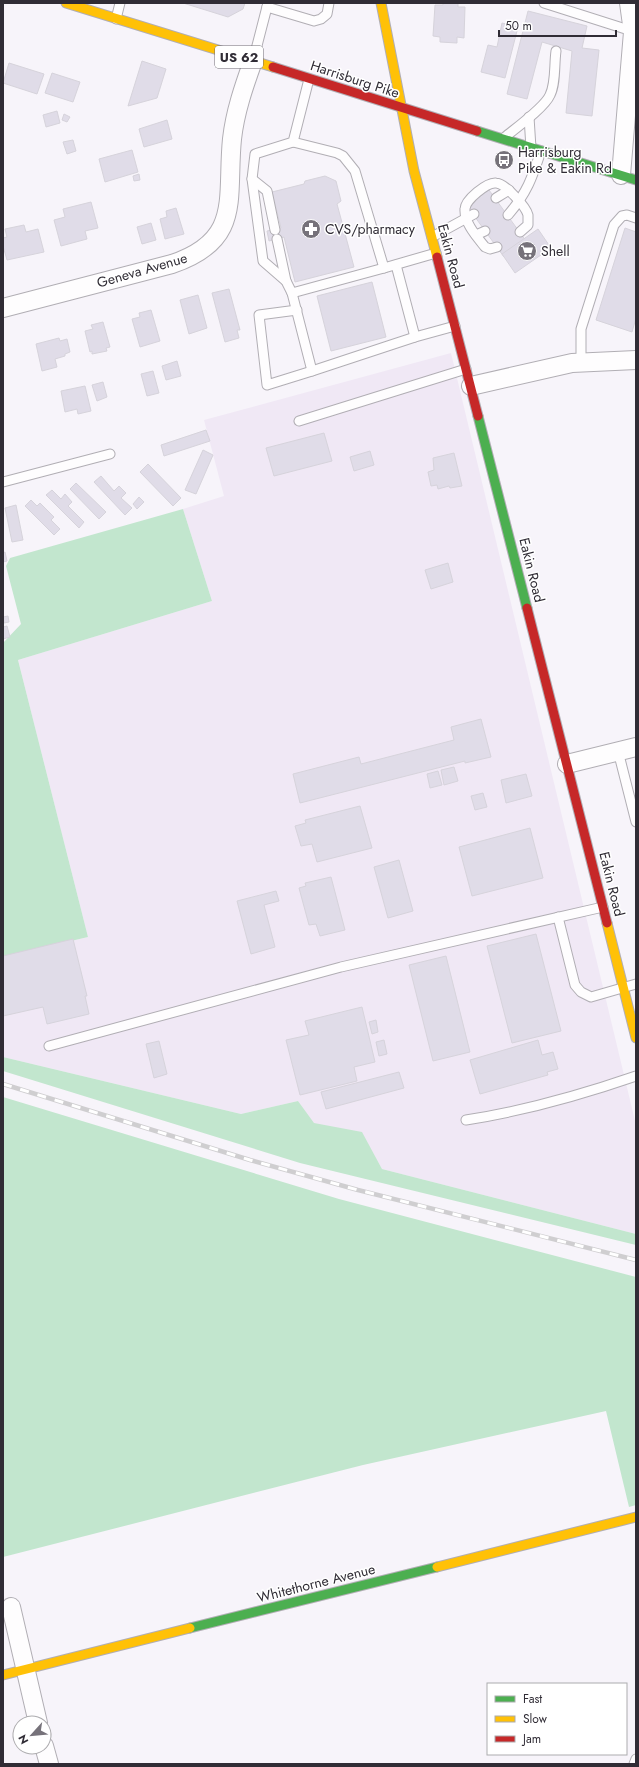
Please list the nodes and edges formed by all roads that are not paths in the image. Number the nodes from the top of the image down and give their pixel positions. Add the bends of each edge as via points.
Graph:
1 (66, 3) edge
2 (120, 3) edge
3 (328, 3) edge
4 (381, 3) edge
5 (544, 3) edge
6 (629, 3) edge
7 (268, 5) edge
8 (116, 19) junction
9 (635, 32) edge
10 (556, 51) dead end
11 (253, 62) junction
12 (633, 62) edge
13 (309, 79) junction
14 (401, 108) junction
15 (529, 117) junction
16 (503, 139) junction
17 (293, 142) junction
18 (531, 148) junction
19 (541, 151) junction
20 (628, 177) edge
21 (252, 179) junction
22 (509, 190) junction
23 (496, 198) dead end
24 (519, 202) junction
25 (508, 215) dead end
26 (470, 216) junction
27 (636, 218) edge
28 (275, 230) dead end
29 (485, 230) dead end
30 (520, 232) dead end
31 (476, 235) junction
32 (432, 237) junction
33 (277, 239) dead end
34 (497, 247) dead end
35 (436, 253) junction
36 (396, 265) junction
37 (384, 268) junction
38 (286, 281) junction
39 (292, 293) junction
40 (3, 308) edge
41 (297, 310) junction
42 (455, 326) junction
43 (415, 337) junction
44 (636, 360) edge
45 (581, 363) junction
46 (466, 369) junction
47 (312, 371) junction
48 (471, 386) junction
49 (299, 420) dead end
50 (110, 454) dead end
51 (3, 476) edge
52 (3, 482) edge
53 (636, 746) edge
54 (618, 751) junction
55 (567, 764) junction
56 (636, 822) edge
57 (604, 907) junction
58 (558, 917) junction
59 (636, 984) edge
60 (623, 987) junction
61 (636, 1038) edge
62 (49, 1046) dead end
63 (636, 1076) edge
64 (466, 1120) dead end
65 (636, 1517) edge
66 (11, 1607) dead end
67 (25, 1670) junction
68 (3, 1675) edge
69 (36, 1715) edge
70 (636, 1760) edge
71 (634, 1764) edge

1 - 8 street, Harrisburg Pike / US 62
2 - 8 lane
3 - 7 lane via 327,14 314,21
4 - 14 street, Eakin Road
5 - 9 lane
6 - 9 street
7 - 11 lane
8 - 11 street, Harrisburg Pike / US 62
9 - 12 street
10 - 15 lane via 550,96
11 - 13 street, Harrisburg Pike / US 62
11 - 40 street, Geneva Avenue via 232,138 228,211 224,224 207,246 172,264
12 - 20 street
13 - 14 street, Harrisburg Pike / US 62
13 - 17 lane
14 - 16 street, Harrisburg Pike / US 62
14 - 32 street, Eakin Road via 414,171
15 - 16 lane
15 - 18 lane
16 - 18 street, Harrisburg Pike / US 62
17 - 21 lane via 255,154
17 - 37 lane via 337,153 355,171
18 - 19 street, Harrisburg Pike / US 62
19 - 20 street, Harrisburg Pike / US 62
19 - 24 lane via 529,186
21 - 28 lane via 267,191
21 - 38 lane via 263,261
22 - 23 lane
22 - 24 lane
22 - 26 lane via 497,182 488,185 468,200 465,208
24 - 25 lane
24 - 30 lane via 528,214 528,225
26 - 31 lane
26 - 32 lane
27 - 45 lane via 622,216 615,223 581,328
29 - 31 lane
31 - 34 lane via 485,247
32 - 35 street, Eakin Road
33 - 38 lane
35 - 36 lane
35 - 42 street, Eakin Road
36 - 37 lane
36 - 43 lane
37 - 39 lane
38 - 39 lane
39 - 41 lane
41 - 47 lane
41 - 47 lane via 258,314 267,385
42 - 43 lane
42 - 46 street, Eakin Road
43 - 47 lane
44 - 45 street
45 - 48 street
46 - 48 street, Eakin Road
46 - 49 lane
48 - 55 street, Eakin Road
50 - 52 lane
51 - 52 lane
53 - 54 street
54 - 55 street
54 - 56 lane
55 - 57 street, Eakin Road
57 - 58 lane
57 - 60 street, Eakin Road
58 - 60 lane via 575,986 591,997
58 - 62 lane via 341,967
59 - 60 lane
60 - 61 street, Eakin Road
63 - 64 lane via 506,1114
65 - 67 street, Whitethorne Avenue
66 - 67 street
67 - 68 street, Whitethorne Avenue
67 - 69 street
70 - 71 lane

